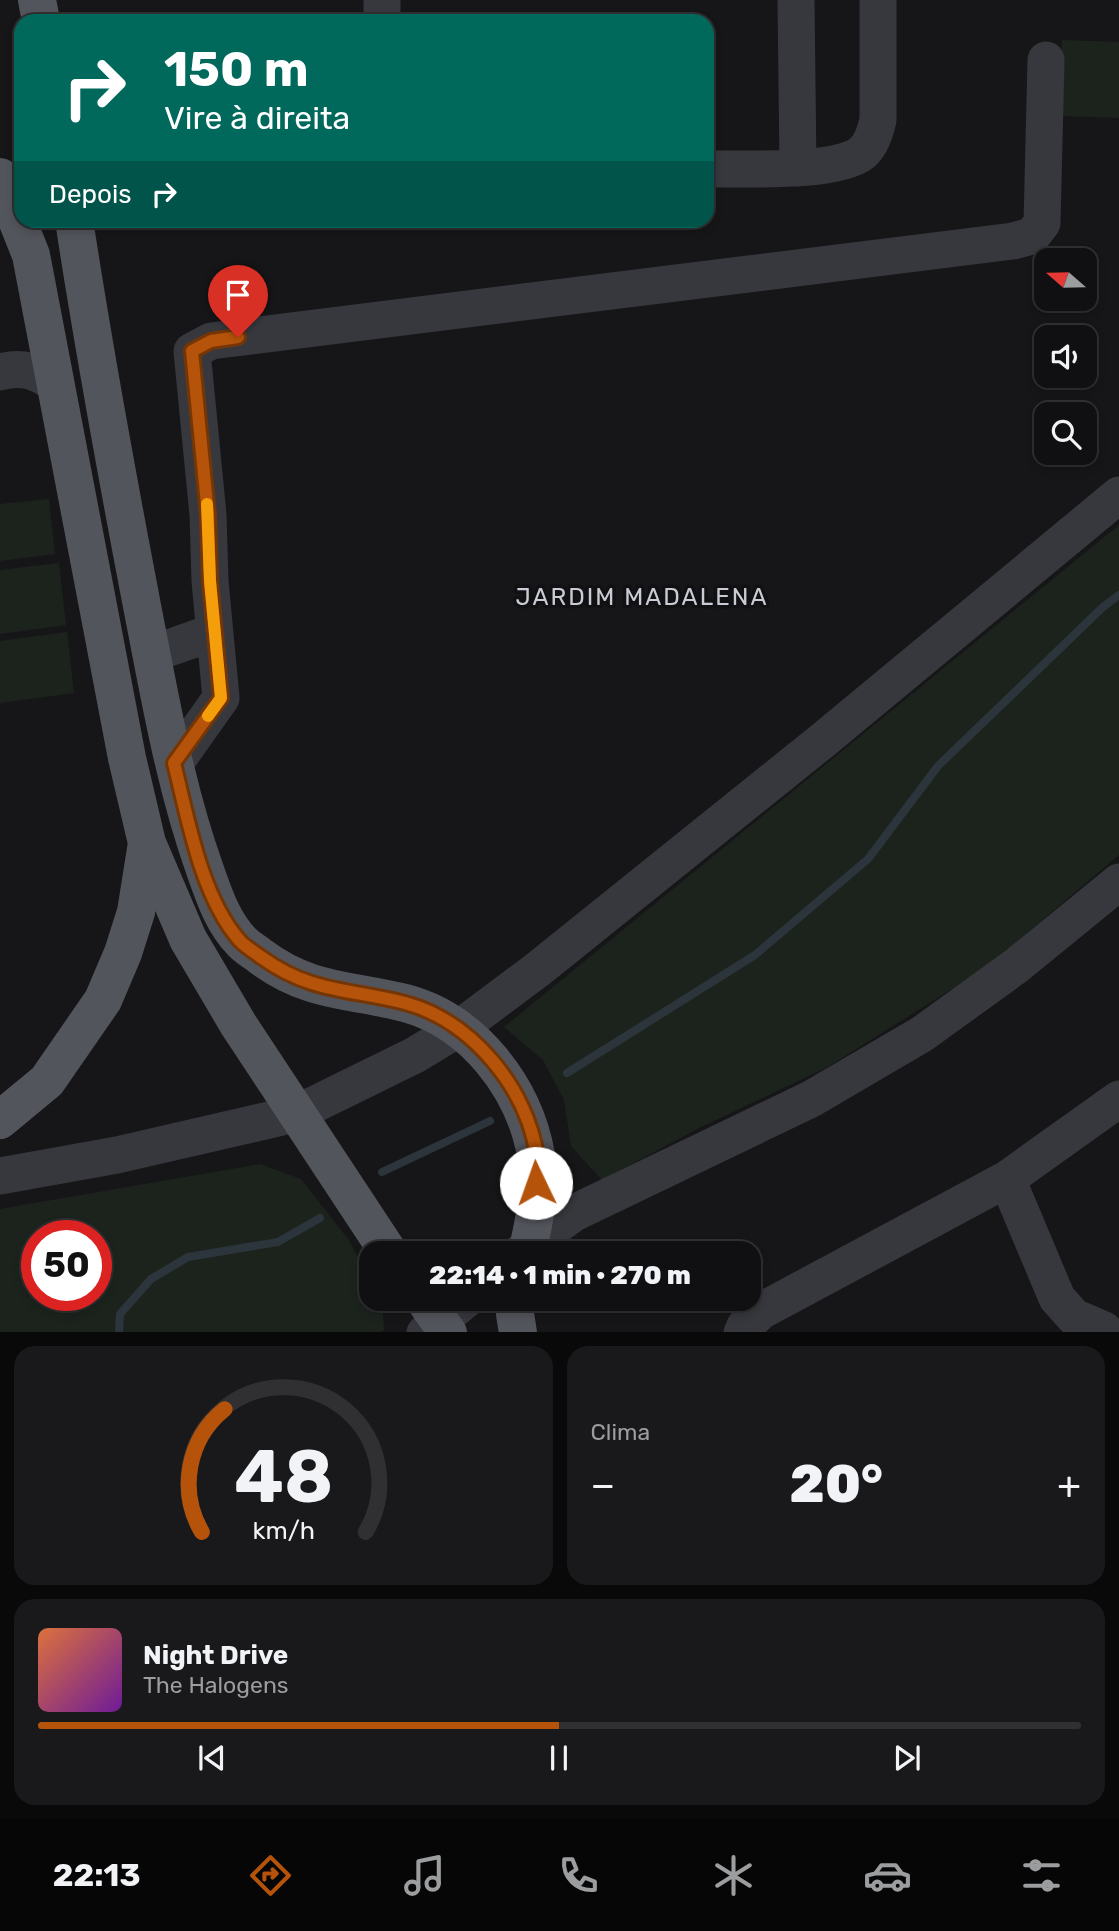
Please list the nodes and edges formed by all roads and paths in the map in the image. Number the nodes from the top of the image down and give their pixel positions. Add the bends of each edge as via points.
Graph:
1 (796, 0) edge
2 (878, 0) edge
3 (1046, 60) dead end
4 (798, 168) junction
5 (714, 169) edge
6 (0, 177) edge
7 (14, 212) edge
8 (20, 228) edge
9 (75, 228) edge
10 (4, 366) edge
11 (55, 384) junction
12 (1119, 495) edge
13 (214, 632) junction
14 (152, 654) junction
15 (174, 763) junction
16 (147, 843) junction
17 (1119, 882) edge
18 (458, 1029) junction
19 (1119, 1099) edge
20 (295, 1114) junction
21 (0, 1121) edge
22 (0, 1176) edge
23 (1007, 1179) junction
24 (381, 1241) edge
25 (527, 1241) edge
26 (537, 1241) edge
27 (515, 1311) edge
28 (758, 1325) edge
29 (1104, 1330) dead end
30 (518, 1332) edge

1 - 4 street
2 - 4 street via 878,120 873,138 862,152 844,162
3 - 13 street via 1042,223 1032,236 211,341 192,351
4 - 5 street
6 - 7 main road
8 - 11 main road via 31,255
9 - 14 main road
10 - 11 street via 38,372
11 - 16 main road
12 - 18 street via 822,741
13 - 14 street
13 - 15 street via 221,698
14 - 15 main road
15 - 18 main road via 193,838 219,910 241,942 278,969 312,985 405,1003
16 - 20 main road via 188,939
16 - 21 main road via 136,912 103,1000 47,1081
17 - 26 street via 1016,967 922,1034 811,1099 574,1213
18 - 20 street
18 - 25 main road via 503,1073 523,1111 537,1156 535,1209
19 - 23 street
20 - 22 street via 117,1155
20 - 24 main road
23 - 28 street
23 - 29 street via 1057,1298 1074,1317
27 - 30 main road

